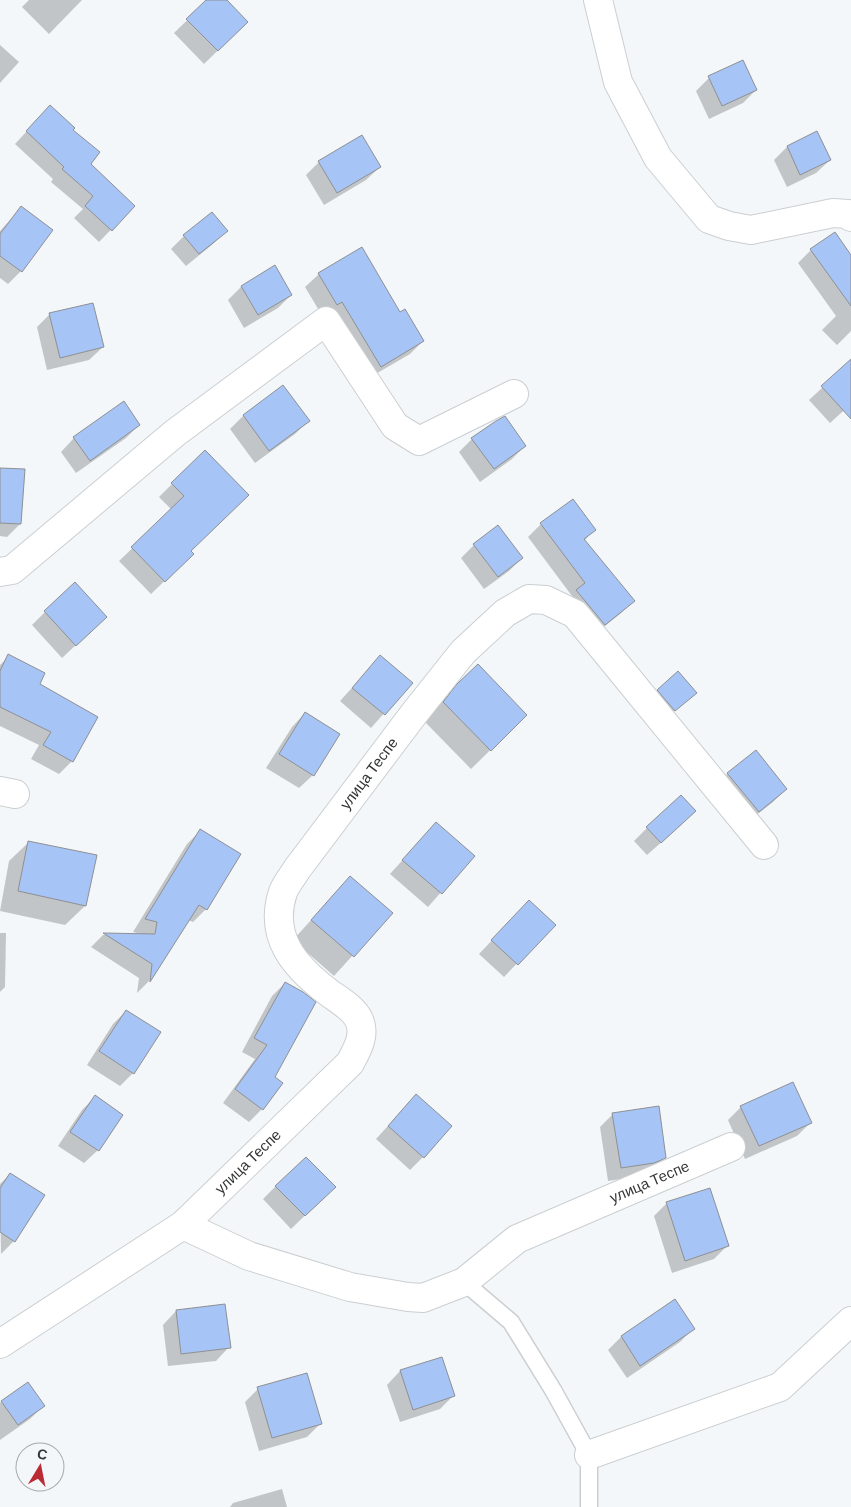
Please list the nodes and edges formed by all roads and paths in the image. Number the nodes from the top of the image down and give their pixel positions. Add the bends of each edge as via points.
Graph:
1 (598, 0) edge
2 (851, 217) edge
3 (514, 394) dead end
4 (0, 572) edge
5 (764, 846) dead end
6 (731, 1146) dead end
7 (183, 1225) junction
8 (464, 1282) junction
9 (851, 1321) edge
10 (0, 1344) edge
11 (589, 1456) junction
12 (589, 1507) edge

1 - 2 street via 618,82 658,158 709,219 751,230 833,213
3 - 4 street via 419,441 395,426 326,321 175,433 12,570
5 - 7 street, улица Теспе via 575,614 546,600 529,599 505,613 463,652 407,722 284,891 279,910 281,934 292,958 311,980 359,1020 358,1048 350,1063
6 - 8 street, улица Теспе via 517,1239
7 - 8 street, улица Теспе via 249,1256 350,1287 423,1298
7 - 10 street, улица Теспе
8 - 11 lane via 512,1322
9 - 11 street via 780,1387
11 - 12 lane

